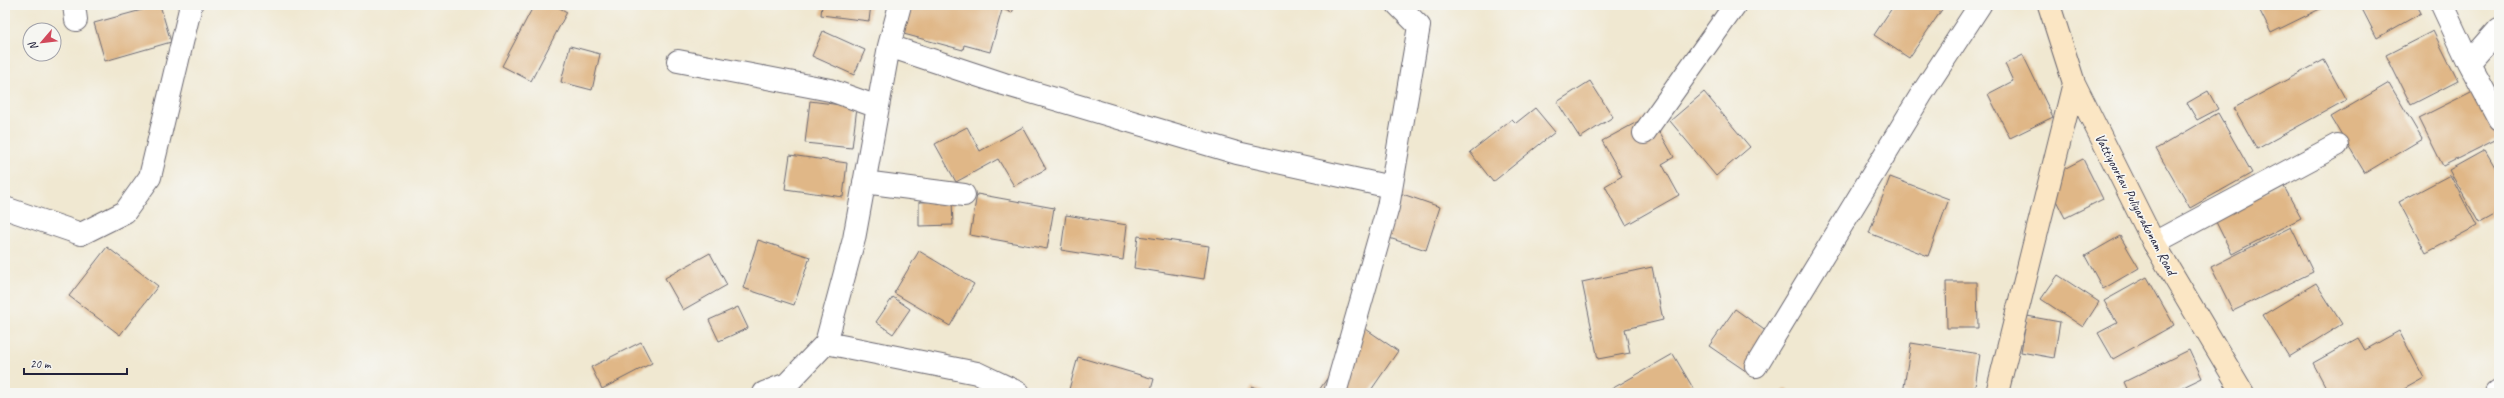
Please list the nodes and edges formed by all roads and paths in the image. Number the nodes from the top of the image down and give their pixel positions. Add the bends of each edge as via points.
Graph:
1 (191, 5) edge
2 (900, 5) edge
3 (1398, 5) edge
4 (1735, 5) edge
5 (1980, 5) edge
6 (2049, 5) edge
7 (2442, 5) edge
8 (2499, 29) edge
9 (888, 46) junction
10 (678, 61) dead end
11 (2468, 63) junction
12 (2074, 83) junction
13 (878, 107) junction
14 (2499, 119) edge
15 (1644, 133) dead end
16 (2338, 145) dead end
17 (864, 182) junction
18 (1391, 187) junction
19 (964, 195) dead end
20 (5, 208) edge
21 (2154, 243) junction
22 (826, 344) junction
23 (1756, 366) dead end
24 (764, 393) edge
25 (1019, 393) edge
26 (1335, 393) edge
27 (1997, 393) edge
28 (2243, 393) edge

1 - 20 street via 150,177 125,212 81,234
2 - 9 street
3 - 18 street via 1418,26
4 - 15 street
5 - 23 street
6 - 12 main road, Vattiyoorkav Puliyarakonam Road
7 - 11 street
8 - 11 street
9 - 13 street
9 - 18 street via 1004,84 1237,153
10 - 13 street via 830,90
11 - 14 street
12 - 21 main road, Vattiyoorkav Puliyarakonam Road
12 - 27 main road
13 - 17 street
16 - 21 street
17 - 19 street
17 - 22 street via 854,239
18 - 26 street via 1388,207
21 - 28 main road, Vattiyoorkav Puliyarakonam Road
22 - 24 street via 787,384
22 - 25 street via 978,373

